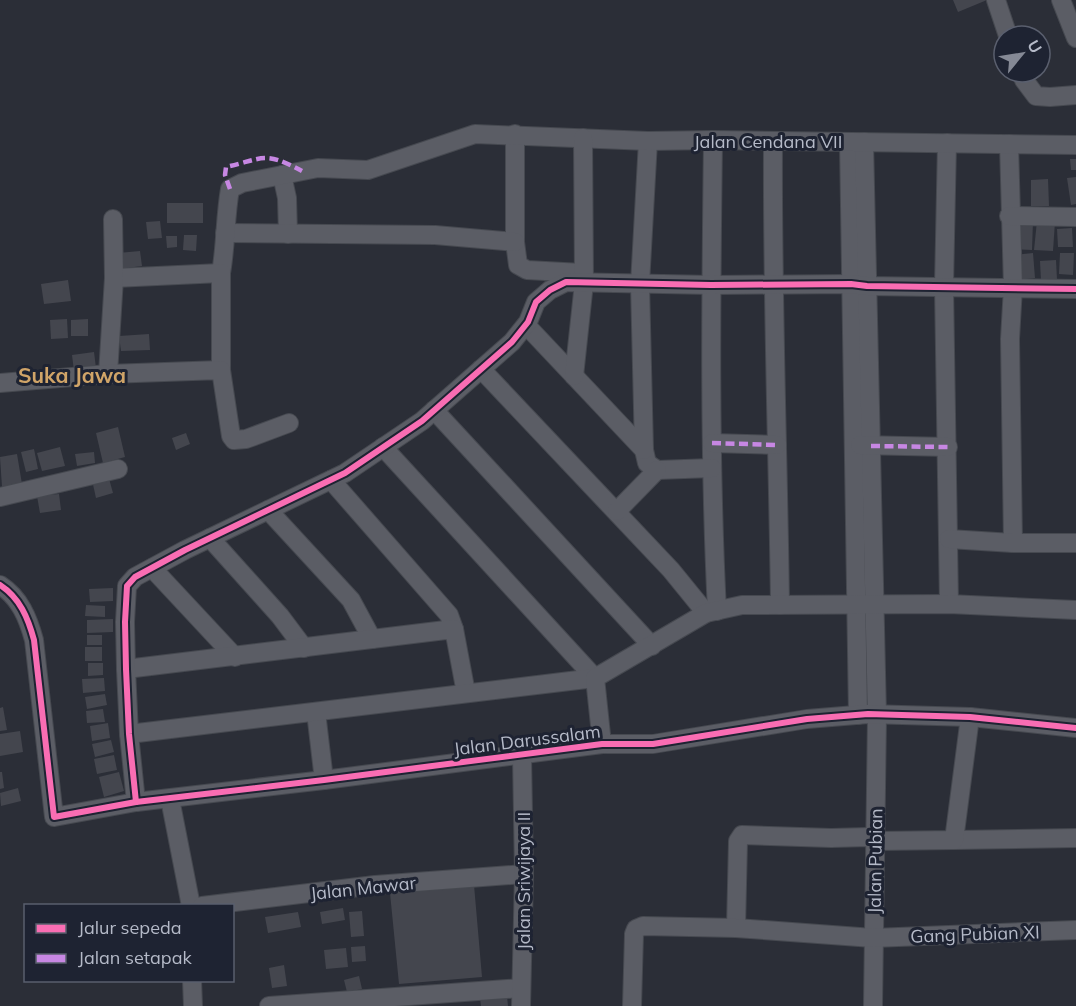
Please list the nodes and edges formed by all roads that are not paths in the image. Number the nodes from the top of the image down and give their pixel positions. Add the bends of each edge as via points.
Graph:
1 (996, 0) edge
2 (1061, 0) edge
3 (1004, 24) edge
4 (1076, 38) edge
5 (1027, 84) edge
6 (1076, 96) edge
7 (515, 134) junction
8 (584, 138) junction
9 (713, 140) junction
10 (648, 141) junction
11 (773, 141) junction
12 (856, 142) junction
13 (947, 143) junction
14 (1009, 144) junction
15 (1076, 145) edge
16 (282, 175) junction
17 (1009, 216) junction
18 (1076, 216) edge
19 (113, 219) dead end
20 (225, 233) junction
21 (288, 234) junction
22 (514, 242) junction
23 (221, 273) junction
24 (114, 278) junction
25 (584, 278) junction
26 (772, 283) junction
27 (640, 284) junction
28 (711, 285) junction
29 (859, 285) junction
30 (945, 285) junction
31 (1013, 287) junction
32 (1076, 289) edge
33 (526, 325) junction
34 (482, 369) junction
35 (221, 370) junction
36 (108, 374) junction
37 (574, 376) junction
38 (0, 383) edge
39 (434, 410) junction
40 (289, 423) dead end
41 (712, 444) junction
42 (777, 445) junction
43 (862, 445) junction
44 (383, 447) junction
45 (948, 447) junction
46 (644, 450) junction
47 (712, 468) junction
48 (118, 469) dead end
49 (657, 470) junction
50 (331, 480) junction
51 (0, 497) edge
52 (268, 510) junction
53 (616, 511) junction
54 (210, 538) junction
55 (949, 539) junction
56 (1013, 543) junction
57 (1076, 543) edge
58 (152, 568) junction
59 (0, 585) edge
60 (856, 604) junction
61 (875, 604) junction
62 (949, 604) junction
63 (780, 605) junction
64 (1076, 610) edge
65 (711, 612) junction
66 (454, 629) junction
67 (372, 639) junction
68 (652, 646) junction
69 (304, 648) junction
70 (235, 657) junction
71 (126, 669) junction
72 (596, 678) junction
73 (466, 693) junction
74 (316, 712) junction
75 (858, 715) junction
76 (877, 716) junction
77 (970, 717) junction
78 (1076, 728) edge
79 (129, 734) junction
80 (602, 744) junction
81 (522, 756) junction
82 (324, 780) junction
83 (170, 799) junction
84 (136, 802) junction
85 (1076, 838) edge
86 (954, 840) junction
87 (876, 841) junction
88 (524, 874) junction
89 (191, 904) edge
90 (217, 904) edge
91 (736, 928) junction
92 (1076, 930) edge
93 (873, 938) junction
94 (192, 982) edge
95 (521, 997) edge
96 (194, 1006) edge
97 (269, 1006) edge
98 (632, 1006) edge
99 (873, 1006) edge

1 - 3 street
2 - 4 street
5 - 6 street via 1036,96
7 - 8 street, Jalan Cendana VII
7 - 16 street, Jalan Cendana VII via 475,134 368,170 318,168
7 - 22 street
8 - 10 street, Jalan Cendana VII
8 - 25 street
9 - 10 street, Jalan Cendana VII
9 - 11 street, Jalan Cendana VII
9 - 28 street
10 - 27 street
11 - 12 street, Jalan Cendana VII
11 - 26 street
12 - 13 street, Jalan Cendana VII
12 - 29 street
13 - 14 street, Jalan Cendana VII
13 - 30 street
14 - 15 street, Jalan Cendana VII
14 - 17 street
16 - 20 street, Jalan Cendana VII via 230,189
16 - 21 street
17 - 18 street
17 - 31 street
19 - 24 street
20 - 21 street
20 - 23 street
21 - 22 street via 435,235
22 - 25 street via 518,265 527,270
23 - 24 street
23 - 35 street
24 - 36 street
25 - 27 street
25 - 33 street via 550,290 536,302
25 - 37 street
26 - 28 street
26 - 29 street
26 - 42 street
27 - 28 street
27 - 46 street
28 - 41 street
29 - 30 street
29 - 43 street
30 - 31 street
30 - 45 street
31 - 32 street
31 - 56 street
33 - 34 street
33 - 37 street
34 - 39 street
34 - 53 street
35 - 36 street
35 - 40 street via 234,440
36 - 38 street
37 - 46 street
39 - 44 street
39 - 68 street
41 - 42 street
41 - 47 street
42 - 63 street
43 - 45 street
43 - 60 street
43 - 61 street, Jalan Pubian
44 - 50 street
44 - 72 street
45 - 55 street
46 - 49 street via 647,462
47 - 49 street
47 - 65 street
48 - 51 street
49 - 53 street
50 - 52 street
50 - 66 street via 448,615
52 - 54 street
52 - 67 street via 351,600
53 - 65 street
54 - 58 street
54 - 69 street via 280,615
55 - 56 street
55 - 62 street
56 - 57 street
58 - 70 street
58 - 71 street via 127,586
59 - 84 street, Jalan Darussalam via 20,604 34,640 54,817
60 - 61 street
60 - 63 street
60 - 75 street
61 - 62 street
61 - 76 street, Jalan Pubian
62 - 64 street
63 - 65 street via 742,605
65 - 68 street
66 - 67 street
66 - 73 street
67 - 69 street
68 - 72 street
69 - 70 street
70 - 71 street
71 - 79 street
72 - 73 street
72 - 80 street
73 - 74 street
74 - 79 street
74 - 82 street
75 - 76 street, Jalan Darussalam
75 - 80 street, Jalan Darussalam via 807,719 653,744
76 - 77 street, Jalan Darussalam
76 - 87 street, Jalan Pubian
77 - 78 street, Jalan Darussalam
77 - 86 street
79 - 84 street
80 - 81 street, Jalan Darussalam
81 - 82 street, Jalan Darussalam
81 - 88 street, Jalan Sriwijaya II
82 - 83 street, Jalan Darussalam
83 - 84 street, Jalan Darussalam
83 - 89 street
85 - 86 street
86 - 87 street
87 - 91 street via 869,837 740,837
87 - 93 street, Jalan Pubian
88 - 90 street, Jalan Mawar via 375,885
88 - 95 street, Jalan Sriwijaya II
91 - 93 street, Gang Pubian XI
91 - 98 street, Gang Pubian XI via 664,925 636,930
92 - 93 street, Gang Pubian XI
93 - 99 street, Jalan Pubian
94 - 96 street
95 - 97 street

